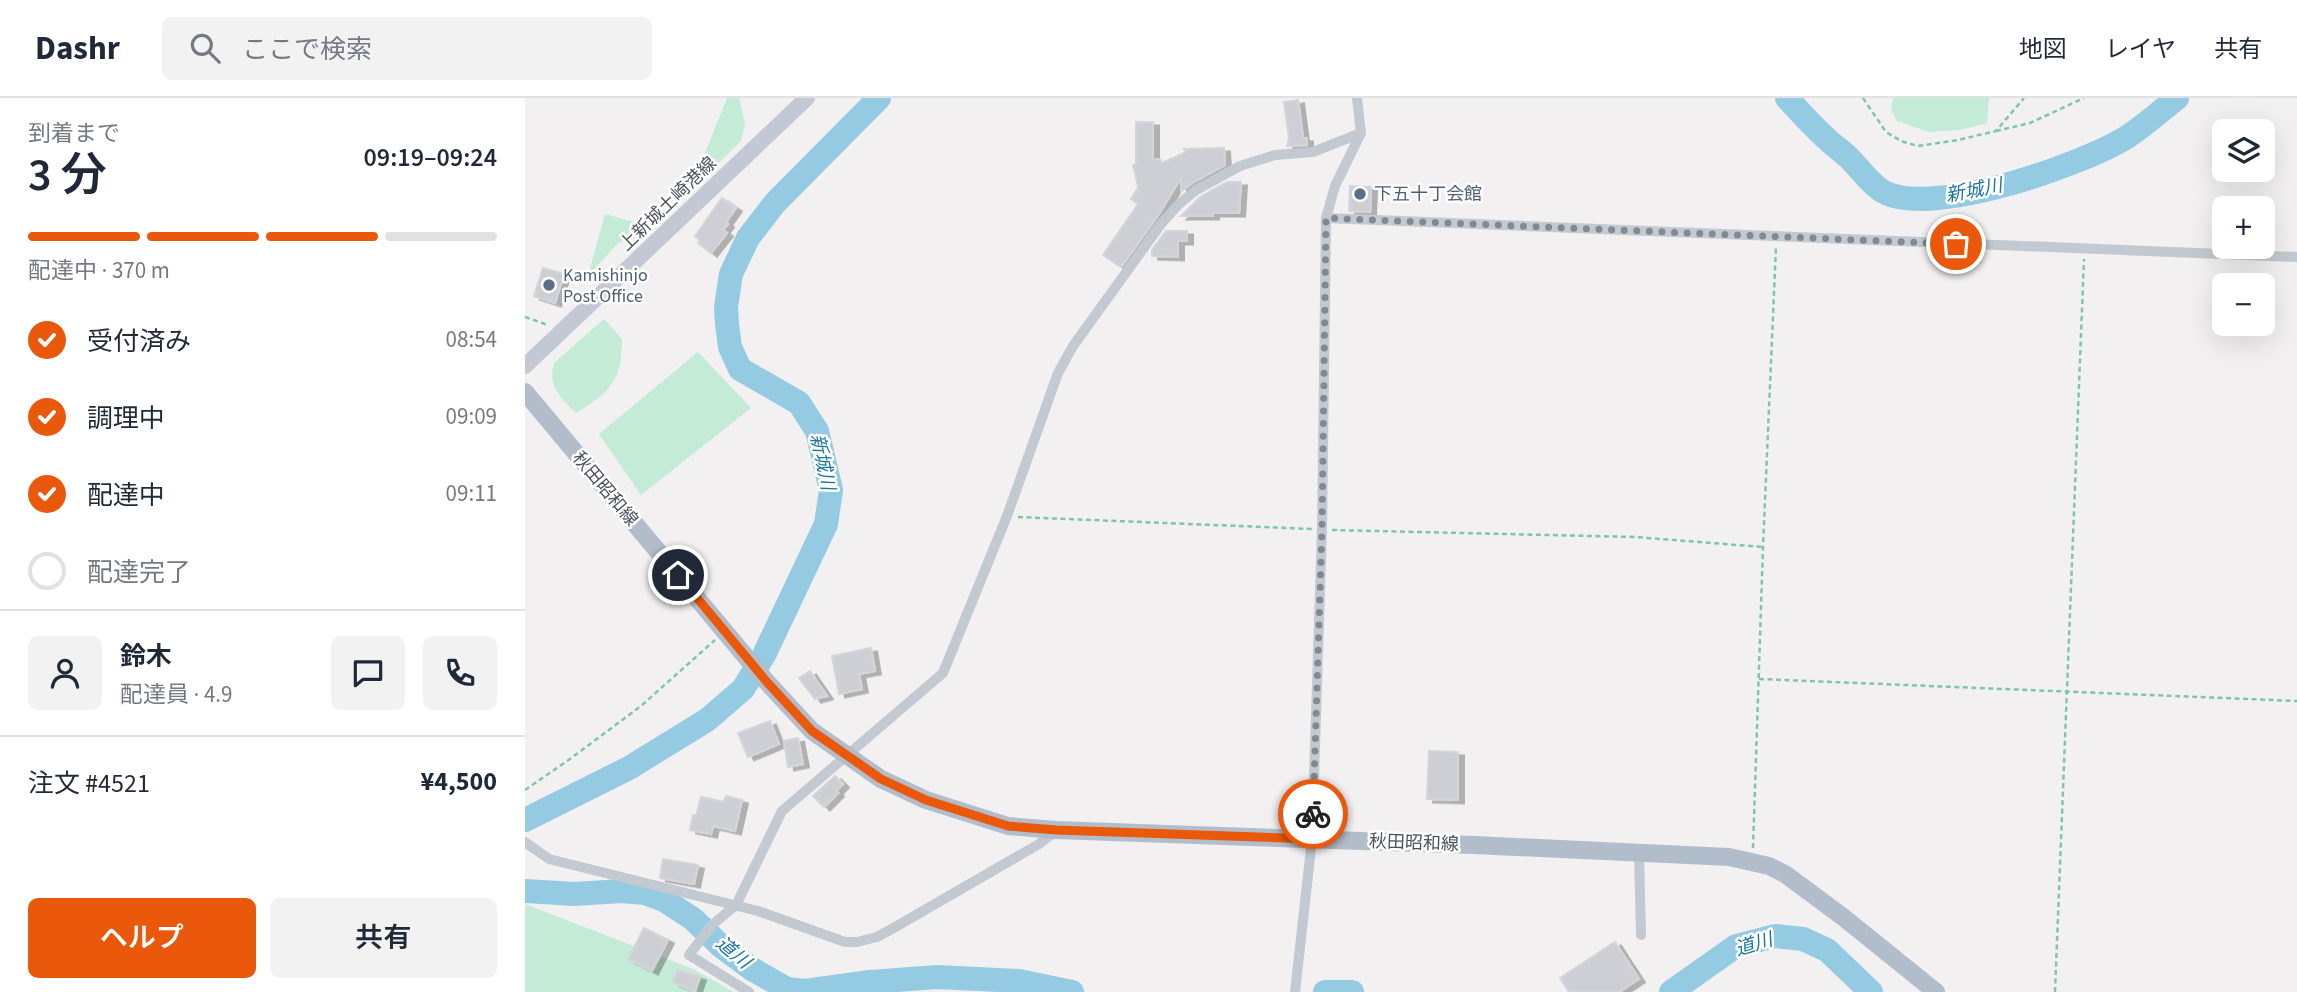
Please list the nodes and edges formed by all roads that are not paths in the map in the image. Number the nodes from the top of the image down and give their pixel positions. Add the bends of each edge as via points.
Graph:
1 (807, 98) edge
2 (1357, 98) edge
3 (1361, 133) junction
4 (1326, 218) junction
5 (2297, 257) edge
6 (525, 366) edge
7 (525, 392) edge
8 (847, 755) junction
9 (1056, 830) junction
10 (1312, 839) junction
11 (525, 842) edge
12 (1639, 853) junction
13 (736, 905) junction
14 (1641, 935) dead end
15 (749, 992) edge
16 (1295, 992) edge
17 (1936, 992) edge

1 - 6 main road, 上新城土崎港線
2 - 3 street
3 - 4 street via 1335,186
3 - 8 street via 1313,152 1275,155 1240,166 1196,190 1161,225 1058,373 1007,516 943,673
4 - 5 street
4 - 10 street
7 - 8 main road, 秋田昭和線 via 766,681 812,731
8 - 9 main road, 秋田昭和線 via 881,779 926,800 1008,826
8 - 13 street via 782,811
9 - 10 main road, 秋田昭和線
9 - 13 street via 897,926 857,942 833,940
10 - 12 main road, 秋田昭和線
10 - 16 street
11 - 13 street via 549,859
12 - 14 street
12 - 17 main road, 秋田昭和線 via 1729,857 1769,866
13 - 15 street via 712,925 689,956

